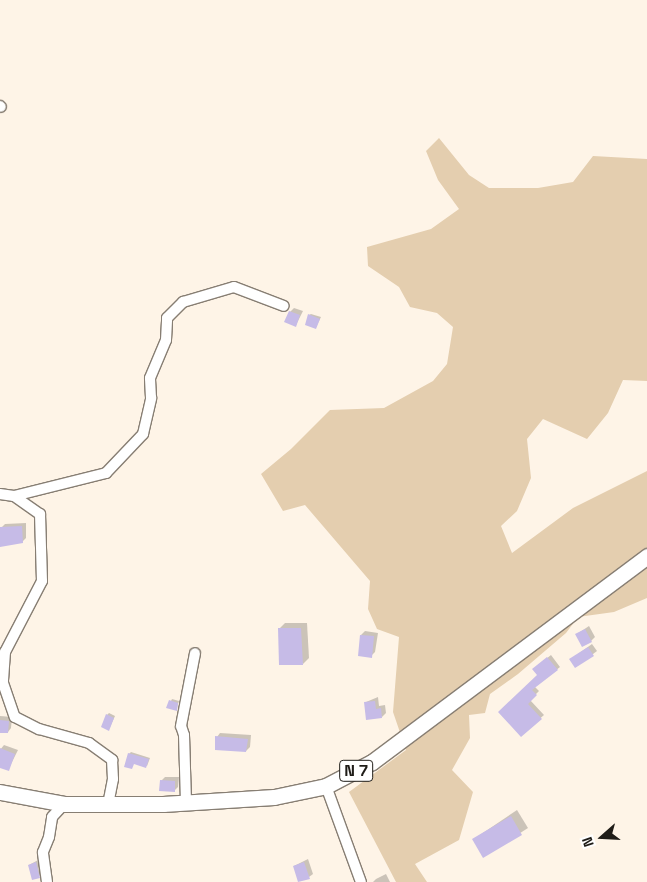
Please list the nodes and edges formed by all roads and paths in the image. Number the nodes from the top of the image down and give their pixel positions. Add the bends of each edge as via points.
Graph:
1 (284, 306) dead end
2 (0, 494) edge
3 (14, 496) junction
4 (647, 556) edge
5 (195, 653) dead end
6 (326, 786) junction
7 (0, 792) edge
8 (186, 802) junction
9 (64, 804) junction
10 (108, 804) junction
11 (47, 882) edge
12 (361, 882) edge

1 - 3 street via 234,287 183,302 167,318 166,340 150,378 152,398 143,434 106,473
2 - 3 street
3 - 10 street via 40,514 42,581 5,652 4,683 15,717 89,743 112,760 113,779
4 - 6 main road, N 7 via 372,762
5 - 8 street via 181,726
6 - 8 main road, N 7 via 274,797
6 - 12 street
7 - 9 main road, N 7
8 - 10 main road, N 7
9 - 10 main road, N 7
9 - 11 street via 52,817 50,837 43,852

